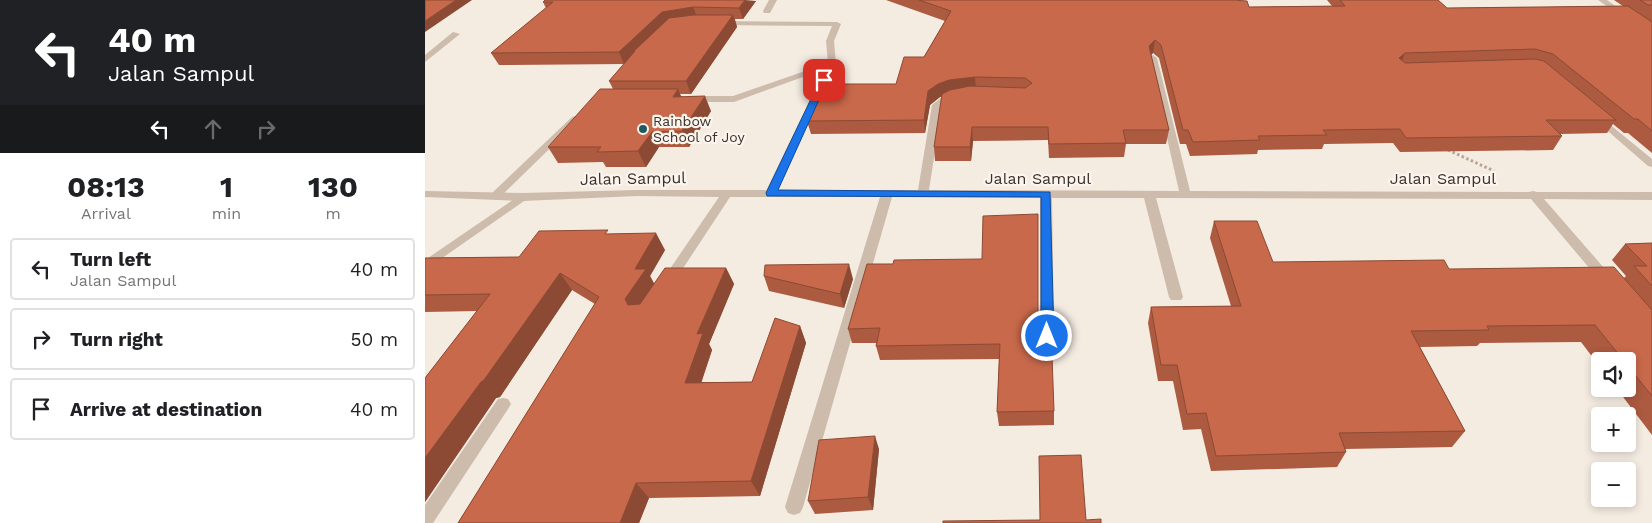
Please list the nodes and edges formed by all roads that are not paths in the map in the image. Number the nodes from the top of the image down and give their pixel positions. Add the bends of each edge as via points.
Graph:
1 (773, 0) edge
2 (1602, 0) edge
3 (767, 12) dead end
4 (1631, 21) junction
5 (1645, 21) edge
6 (707, 23) edge
7 (456, 34) dead end
8 (1652, 36) edge
9 (1153, 58) edge
10 (425, 59) edge
11 (832, 64) junction
12 (970, 97) edge
13 (681, 99) edge
14 (1586, 108) edge
15 (582, 112) edge
16 (1652, 164) edge
17 (727, 193) junction
18 (771, 193) junction
19 (425, 194) edge
20 (887, 194) junction
21 (923, 194) junction
22 (1046, 194) junction
23 (1149, 194) junction
24 (1185, 194) junction
25 (1533, 194) junction
26 (496, 195) junction
27 (1652, 196) edge
28 (523, 197) junction
29 (425, 266) edge
30 (1615, 289) edge
31 (661, 291) edge
32 (1176, 297) dead end
33 (1047, 336) edge
34 (503, 404) dead end
35 (794, 507) dead end
36 (425, 520) edge

1 - 3 street
2 - 4 street
4 - 5 street
4 - 8 street
6 - 11 street via 837,24 830,41
7 - 10 street
9 - 24 street
11 - 13 street via 734,99
11 - 18 street
12 - 21 street via 952,97 937,105
14 - 16 street
15 - 26 street
17 - 18 street, Jalan Sampul
17 - 28 street, Jalan Sampul
17 - 31 street
18 - 20 street, Jalan Sampul
19 - 26 street, Jalan Sampul
20 - 21 street, Jalan Sampul
20 - 35 street
21 - 22 street, Jalan Sampul
22 - 23 street, Jalan Sampul
22 - 33 street
23 - 24 street, Jalan Sampul
23 - 32 street
24 - 25 street, Jalan Sampul
25 - 27 street, Jalan Sampul
25 - 30 street
26 - 28 street, Jalan Sampul
28 - 29 street
34 - 36 street

